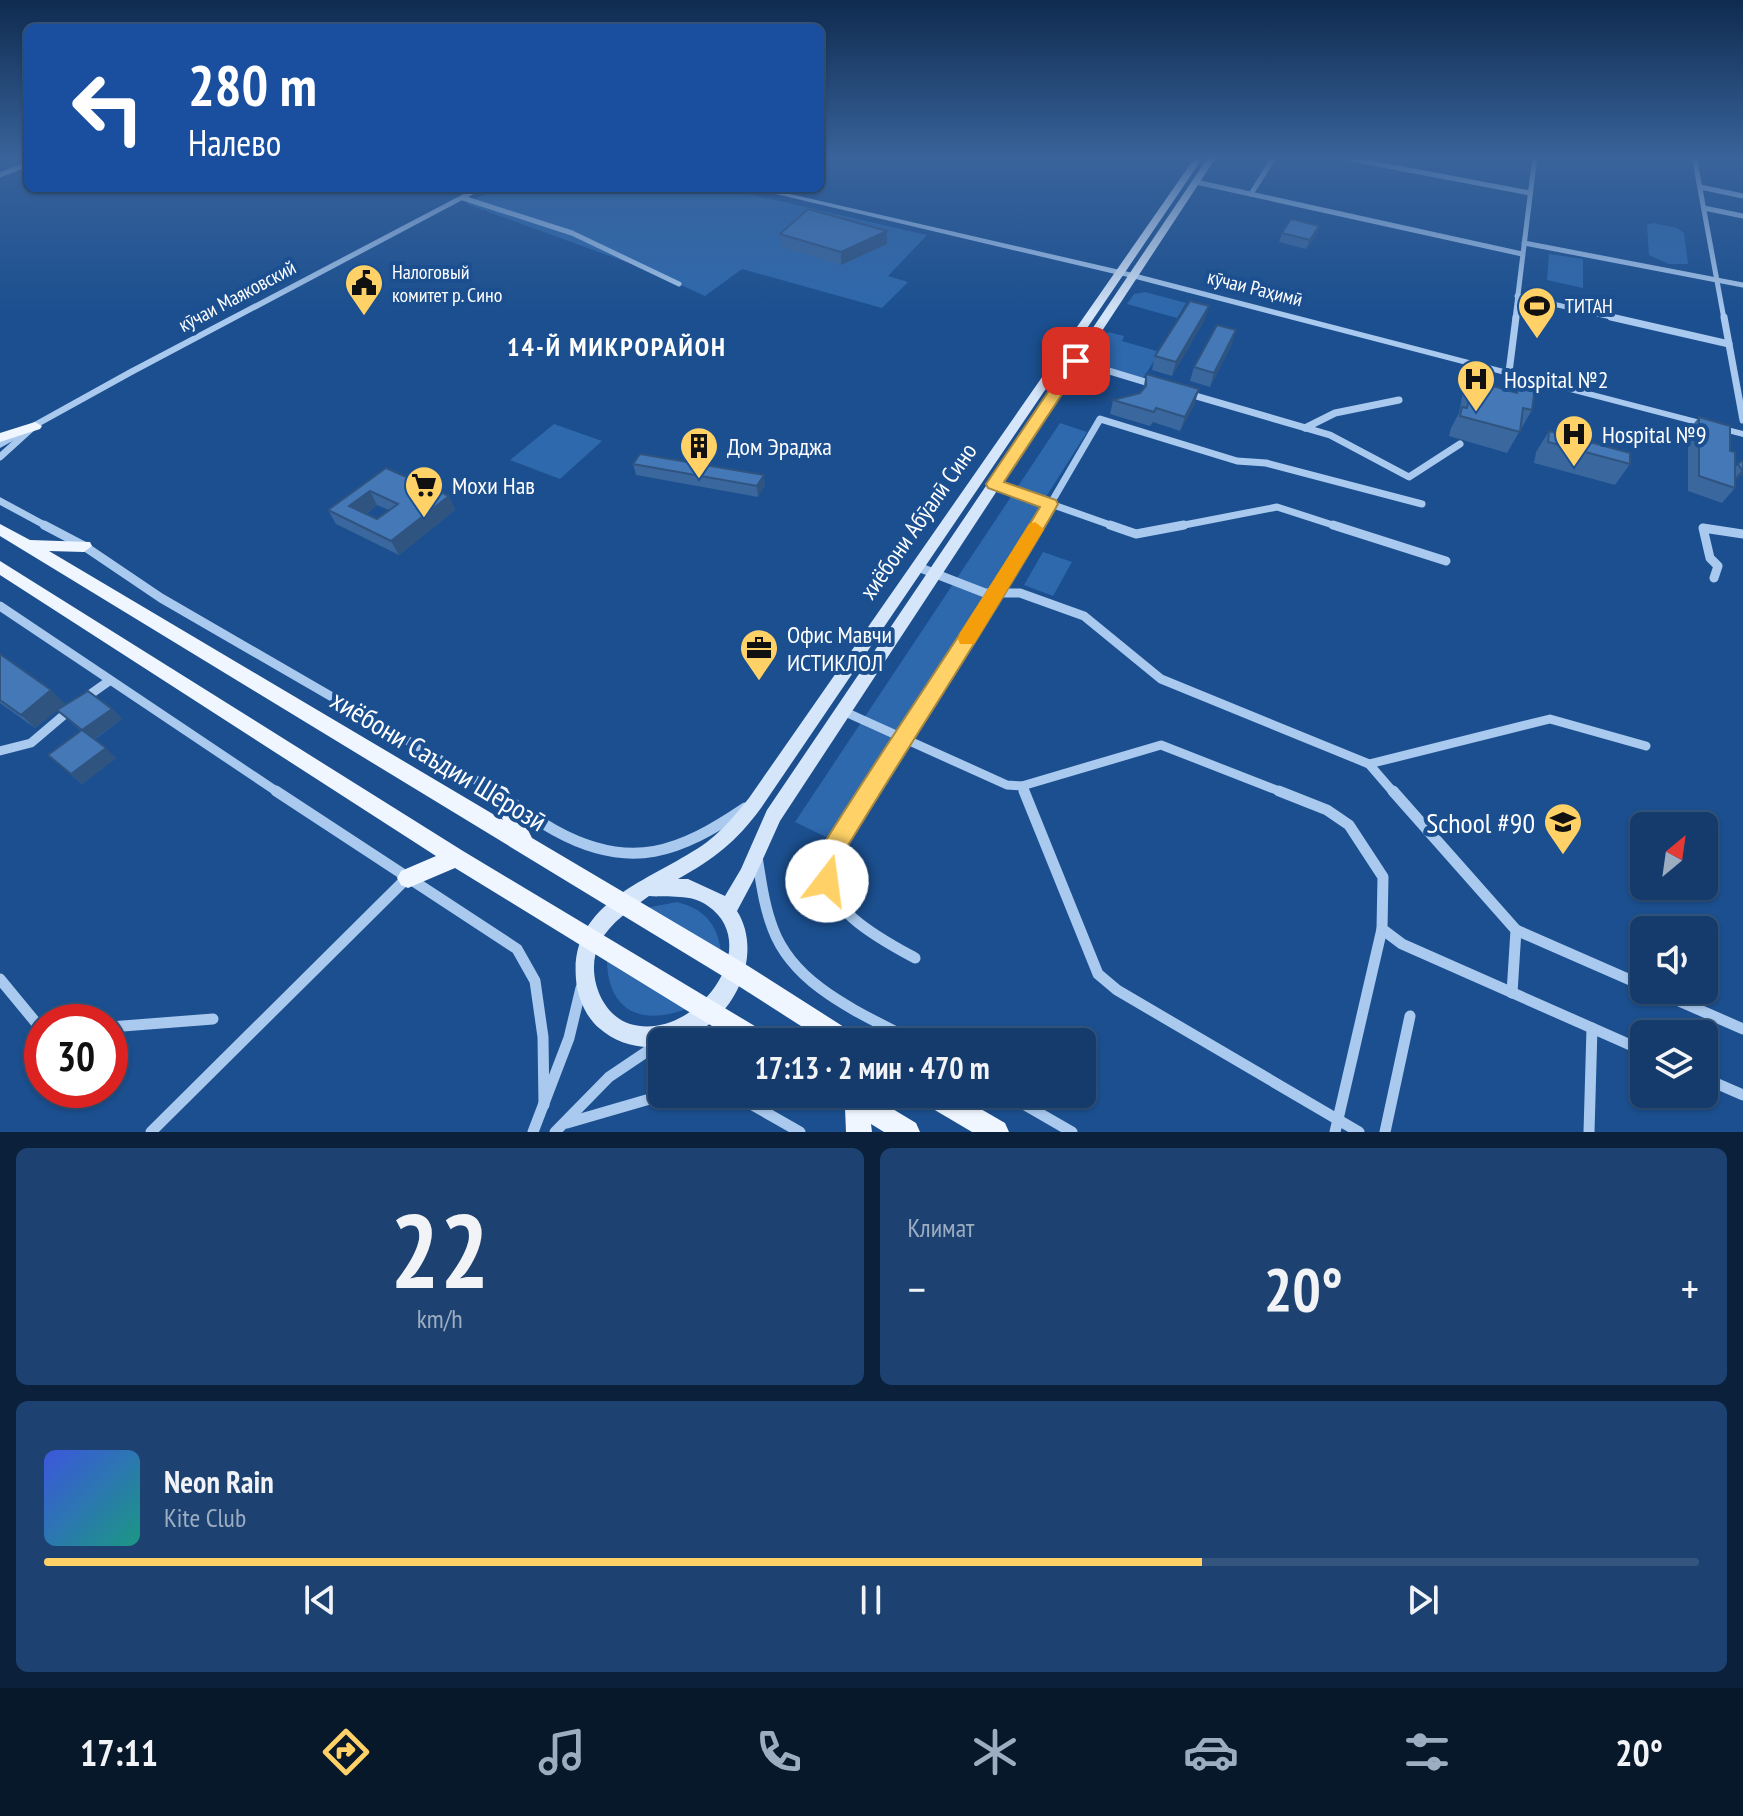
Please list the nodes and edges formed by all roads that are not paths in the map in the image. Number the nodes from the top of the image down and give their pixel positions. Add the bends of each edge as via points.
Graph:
1 (1704, 208) edge
2 (443, 209) edge
3 (497, 209) edge
4 (849, 209) edge
5 (1167, 209) edge
6 (1176, 209) edge
7 (1318, 209) edge
8 (1528, 209) edge
9 (1708, 209) edge
10 (1743, 216) edge
11 (1524, 243) junction
12 (1522, 254) junction
13 (1126, 274) junction
14 (1717, 279) junction
15 (679, 284) dead end
16 (1743, 285) edge
17 (1517, 296) junction
18 (1729, 344) junction
19 (1076, 361) junction
20 (1509, 372) junction
21 (1163, 387) edge
22 (1177, 391) edge
23 (1399, 400) dead end
24 (1743, 420) edge
25 (35, 426) junction
26 (1305, 428) junction
27 (1743, 434) edge
28 (3, 441) edge
29 (1460, 444) dead end
30 (0, 457) edge
31 (994, 484) junction
32 (0, 501) edge
33 (1050, 504) junction
34 (1422, 504) dead end
35 (0, 529) edge
36 (1743, 534) edge
37 (25, 545) junction
38 (84, 546) junction
39 (1446, 561) dead end
40 (0, 567) edge
41 (918, 567) junction
42 (935, 573) junction
43 (1714, 578) dead end
44 (998, 593) junction
45 (0, 606) edge
46 (109, 681) junction
47 (843, 711) junction
48 (901, 737) junction
49 (1646, 746) dead end
50 (0, 751) edge
51 (1369, 764) junction
52 (1022, 786) junction
53 (500, 794) junction
54 (756, 801) junction
55 (527, 848) junction
56 (756, 854) junction
57 (456, 858) junction
58 (408, 878) junction
59 (650, 888) junction
60 (619, 904) junction
61 (727, 910) junction
62 (1382, 929) junction
63 (1516, 930) junction
64 (592, 939) junction
65 (915, 958) dead end
66 (737, 972) junction
67 (584, 976) junction
68 (0, 979) edge
69 (1630, 980) edge
70 (1512, 993) junction
71 (1686, 1004) edge
72 (24, 1008) edge
73 (710, 1011) junction
74 (1410, 1016) dead end
75 (213, 1019) dead end
76 (128, 1026) edge
77 (686, 1028) edge
78 (737, 1028) edge
79 (825, 1028) edge
80 (891, 1028) edge
81 (1592, 1028) junction
82 (1743, 1029) edge
83 (648, 1036) edge
84 (1630, 1045) edge
85 (648, 1052) edge
86 (1718, 1084) edge
87 (1743, 1095) edge
88 (648, 1100) edge
89 (544, 1105) junction
90 (758, 1108) edge
91 (853, 1108) edge
92 (867, 1108) edge
93 (956, 1108) edge
94 (1030, 1108) edge
95 (1337, 1126) edge
96 (561, 1127) edge
97 (151, 1132) edge
98 (533, 1132) edge
99 (800, 1132) edge
100 (859, 1132) edge
101 (907, 1132) edge
102 (996, 1132) edge
103 (1072, 1132) edge
104 (1359, 1132) edge
105 (1385, 1132) edge
106 (1589, 1132) edge

1 - 14 street
2 - 25 street, кӯчаи Маяковский
3 - 15 street via 572,233
4 - 13 street, кӯчаи Раҳимӣ
5 - 13 main road, хиёбони Абӯалӣ Сино
6 - 13 main road, хиёбони Абӯалӣ Сино
7 - 12 street
8 - 11 street
9 - 10 street
11 - 12 street
11 - 14 street
12 - 17 street
13 - 19 main road, хиёбони Абӯалӣ Сино
13 - 20 street, кӯчаи Раҳимӣ
13 - 41 main road, хиёбони Абӯалӣ Сино
14 - 16 street
14 - 18 street
17 - 18 street
17 - 20 street
18 - 24 street
19 - 21 street
19 - 31 main road, хиёбони Абӯалӣ Сино
20 - 27 street, кӯчаи Раҳимӣ
22 - 26 street
23 - 26 street via 1309,422
25 - 28 main road
25 - 30 street
26 - 29 street via 1330,435 1409,477
31 - 33 street
31 - 42 main road, хиёбони Абӯалӣ Сино
32 - 38 street
33 - 34 street via 1100,419 1105,419 1237,461 1266,463
33 - 39 street via 1136,534 1277,507
33 - 44 street
35 - 37 main road, хиёбони Саъдии Шерозӣ
36 - 43 street via 1703,528 1710,558 1718,566
37 - 38 main road
37 - 55 main road, хиёбони Саъдии Шерозӣ
38 - 53 street via 161,598
40 - 57 main road
41 - 42 street
41 - 54 main road, хиёбони Абӯалӣ Сино
42 - 44 street
42 - 47 main road, хиёбони Абӯалӣ Сино
44 - 48 street
44 - 51 street via 1020,593 1084,616 1161,679
45 - 46 street
46 - 50 street via 54,721 34,744 15,752
46 - 58 street
47 - 48 street
47 - 56 main road, хиёбони Абӯалӣ Сино via 773,816
48 - 52 street via 993,780
48 - 65 street via 826,860 827,881 838,905 866,932
49 - 51 street via 1550,719
51 - 63 street
52 - 62 street via 1170,746 1338,815 1383,877
52 - 95 street via 1098,974
53 - 54 street via 551,831 622,853 677,847
53 - 55 main road
54 - 59 main road, хиёбони Абӯалӣ Сино via 730,835
55 - 60 main road, хиёбони Саъдии Шерозӣ
56 - 61 main road, хиёбони Абӯалӣ Сино
56 - 80 street via 783,950 814,984
57 - 58 main road
57 - 64 main road
58 - 89 street via 517,949 535,981
58 - 97 street
59 - 60 main road, хиёбони Абӯалӣ Сино
59 - 61 main road, хиёбони Абӯалӣ Сино via 694,887
60 - 64 main road, хиёбони Абӯалӣ Сино
60 - 66 main road, хиёбони Саъдии Шерозӣ
61 - 66 main road via 736,930
62 - 70 street via 1402,944
62 - 95 street
63 - 69 street
63 - 70 street
64 - 67 main road, хиёбони Абӯалӣ Сино
64 - 73 main road
66 - 73 main road
66 - 79 main road, хиёбони Саъдии Шерозӣ
67 - 83 main road via 590,1001 605,1021 627,1034
67 - 89 street via 569,1038
68 - 72 street
70 - 81 street
71 - 82 street
73 - 77 main road
73 - 78 main road
74 - 105 street
75 - 76 street
81 - 84 street
81 - 106 street
85 - 96 street via 609,1077
86 - 87 street
88 - 96 street
89 - 98 street
90 - 99 street
91 - 100 main road
92 - 101 main road
93 - 102 main road
94 - 103 street
95 - 104 street

